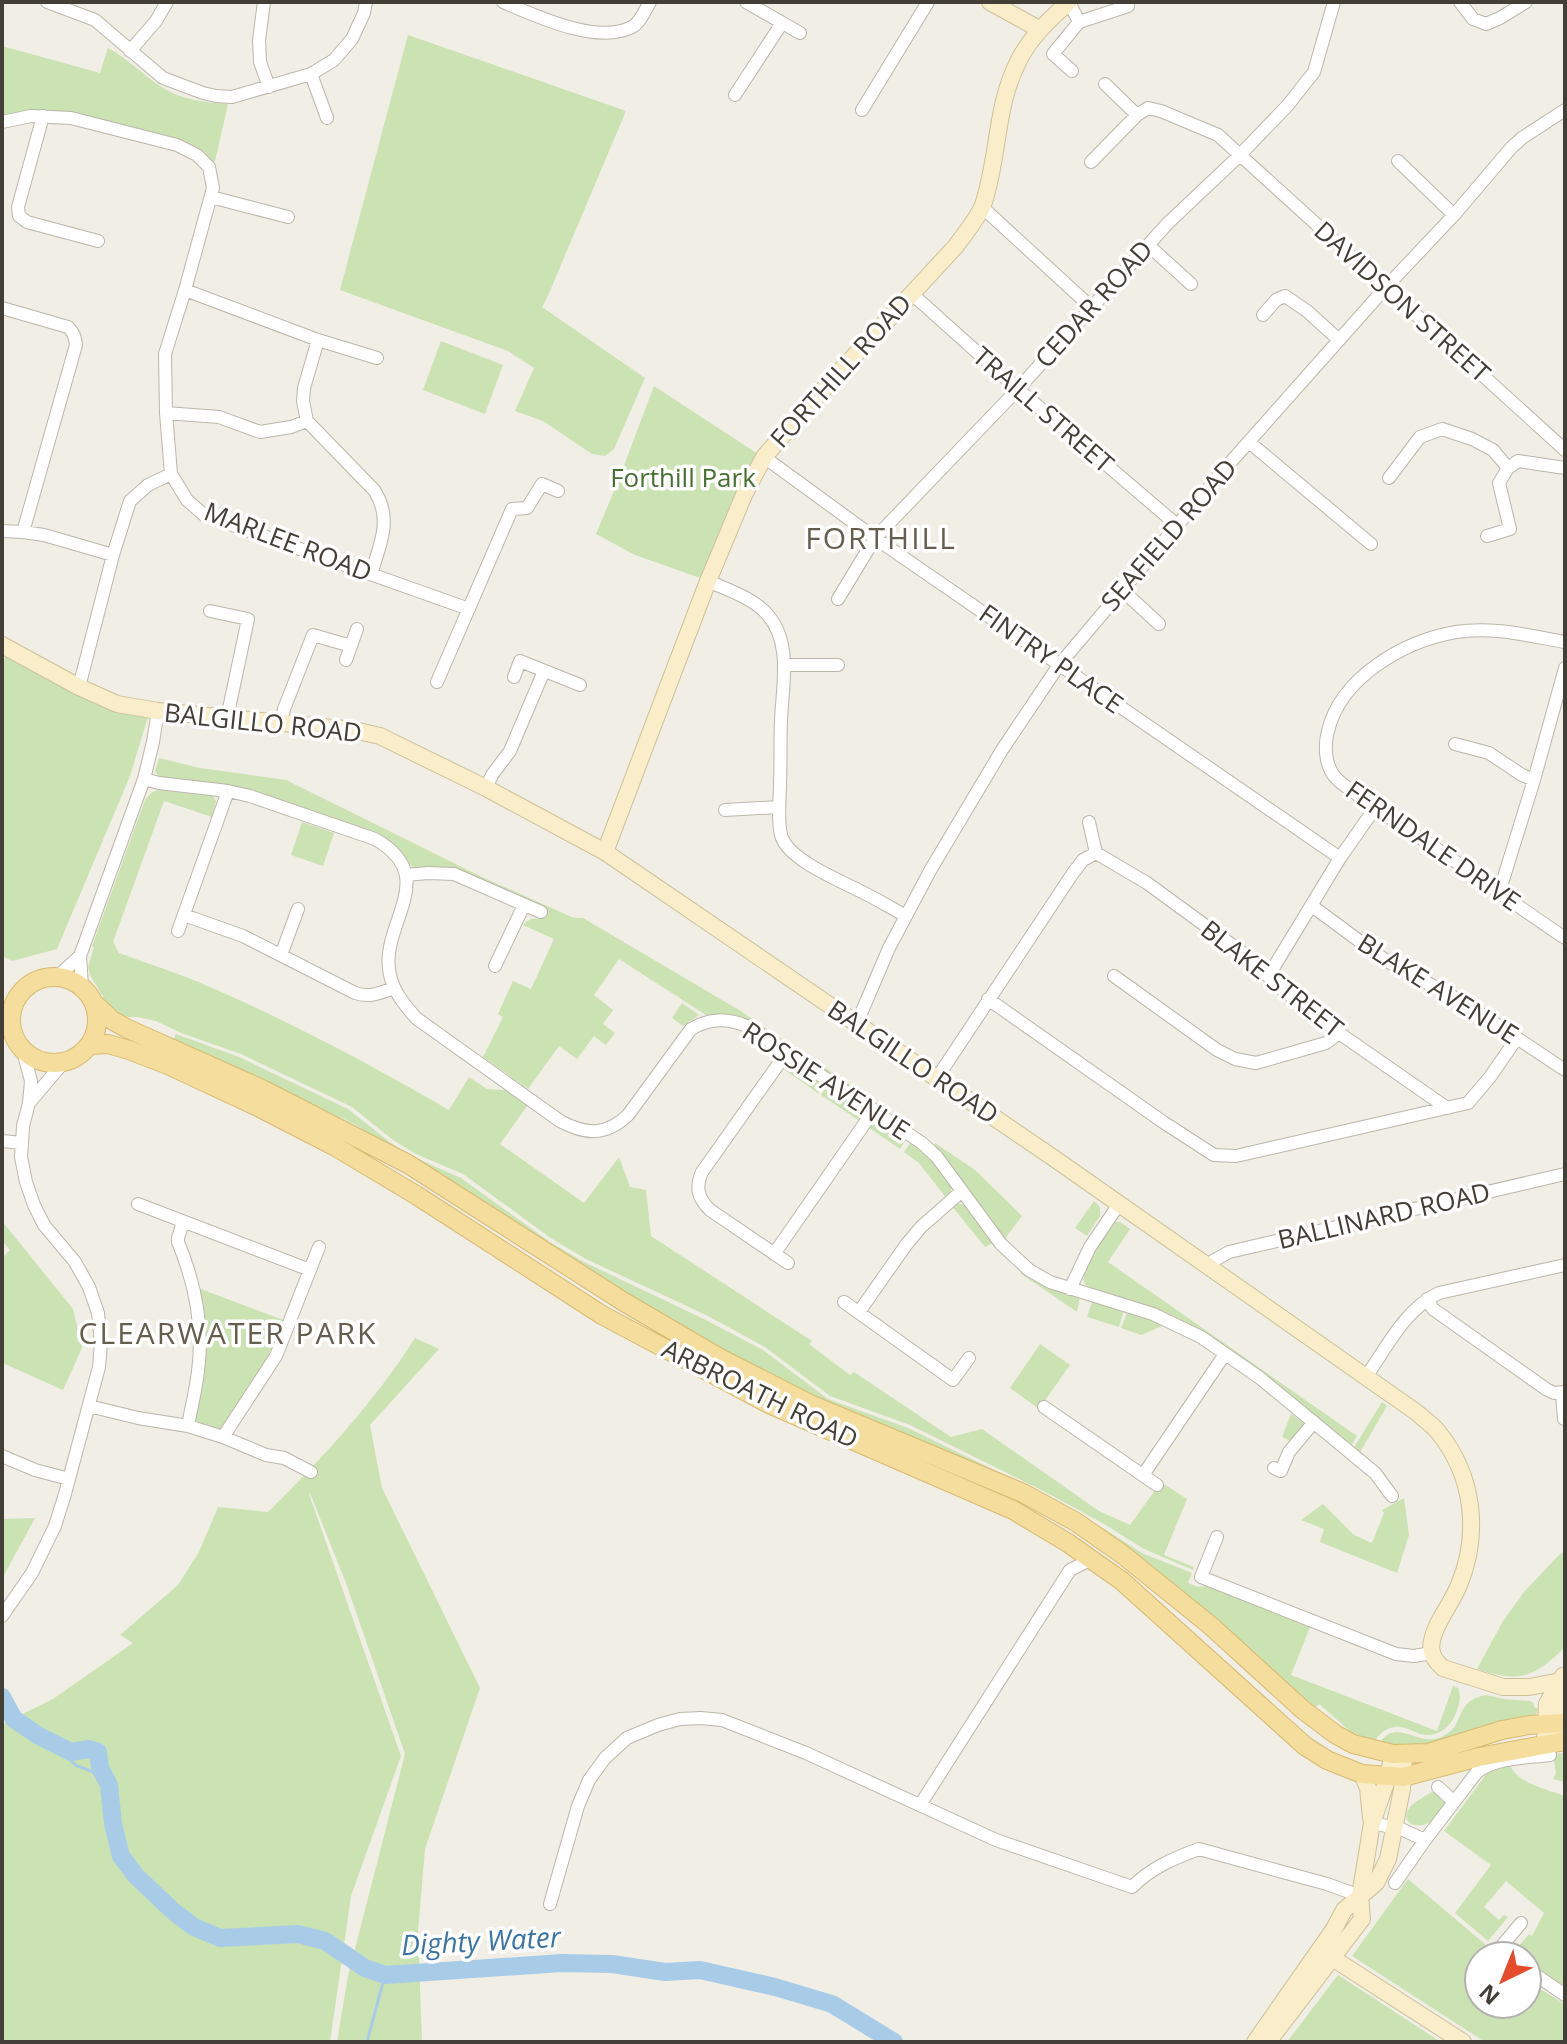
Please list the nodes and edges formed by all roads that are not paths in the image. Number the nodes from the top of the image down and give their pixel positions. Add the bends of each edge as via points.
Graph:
1 (47, 2) edge
2 (167, 2) edge
3 (264, 2) edge
4 (366, 2) edge
5 (503, 2) edge
6 (650, 2) edge
7 (746, 2) edge
8 (928, 2) edge
9 (990, 2) edge
10 (1069, 2) edge
11 (1334, 2) edge
12 (1460, 2) edge
13 (1526, 2) edge
14 (1128, 6) dead end
15 (1079, 22) junction
16 (782, 23) junction
17 (1039, 29) junction
18 (800, 33) dead end
19 (130, 51) junction
20 (1072, 71) dead end
21 (311, 74) junction
22 (1105, 84) dead end
23 (269, 87) junction
24 (735, 95) dead end
25 (862, 110) dead end
26 (1565, 110) edge
27 (1137, 115) junction
28 (43, 116) junction
29 (327, 118) dead end
30 (2, 122) edge
31 (1239, 156) junction
32 (1398, 161) dead end
33 (1091, 162) dead end
34 (211, 197) junction
35 (982, 207) junction
36 (1454, 215) junction
37 (288, 217) dead end
38 (98, 241) dead end
39 (1148, 245) junction
40 (1191, 284) dead end
41 (1387, 286) junction
42 (185, 290) junction
43 (911, 293) junction
44 (1091, 307) junction
45 (2, 308) edge
46 (1263, 315) dead end
47 (318, 340) junction
48 (1339, 340) junction
49 (377, 358) dead end
50 (1018, 389) junction
51 (166, 413) junction
52 (307, 421) junction
53 (1249, 442) junction
54 (1565, 450) edge
55 (764, 457) junction
56 (1508, 468) junction
57 (1565, 468) edge
58 (171, 474) junction
59 (1389, 478) dead end
60 (558, 491) dead end
61 (1177, 525) junction
62 (2, 531) edge
63 (23, 532) junction
64 (1487, 536) dead end
65 (875, 538) junction
66 (1371, 544) dead end
67 (113, 555) junction
68 (371, 574) junction
69 (708, 581) junction
70 (1121, 589) junction
71 (838, 599) dead end
72 (469, 609) junction
73 (210, 611) dead end
74 (1159, 624) dead end
75 (357, 629) dead end
76 (1565, 642) edge
77 (2, 645) edge
78 (351, 646) junction
79 (346, 660) dead end
80 (784, 665) junction
81 (838, 665) dead end
82 (1059, 665) junction
83 (1565, 668) edge
84 (544, 671) junction
85 (514, 677) dead end
86 (437, 682) dead end
87 (580, 685) dead end
88 (79, 687) junction
89 (158, 711) junction
90 (227, 718) junction
91 (281, 723) junction
92 (1455, 744) dead end
93 (144, 779) junction
94 (1534, 780) junction
95 (486, 788) junction
96 (228, 791) junction
97 (779, 807) junction
98 (1375, 808) junction
99 (725, 810) dead end
100 (1089, 822) dead end
101 (605, 852) junction
102 (1096, 853) junction
103 (1340, 858) junction
104 (406, 875) junction
105 (1499, 893) junction
106 (524, 905) junction
107 (1312, 906) junction
108 (298, 909) dead end
109 (541, 912) dead end
110 (184, 915) junction
111 (906, 916) junction
112 (178, 931) dead end
113 (1565, 938) edge
114 (281, 955) junction
115 (80, 956) junction
116 (495, 966) dead end
117 (1269, 975) junction
118 (1114, 976) dead end
119 (57, 977) junction
120 (82, 987) junction
121 (394, 988) junction
122 (12, 990) edge
123 (988, 999) junction
124 (95, 1004) junction
125 (857, 1023) junction
126 (7, 1024) edge
127 (1339, 1033) junction
128 (1517, 1038) junction
129 (90, 1045) junction
130 (23, 1051) junction
131 (787, 1052) junction
132 (63, 1063) junction
133 (1565, 1070) edge
134 (937, 1078) junction
135 (29, 1103) junction
136 (1447, 1108) junction
137 (874, 1110) junction
138 (2, 1141) edge
139 (22, 1143) junction
140 (1565, 1174) edge
141 (962, 1191) junction
142 (138, 1204) dead end
143 (1119, 1204) junction
144 (183, 1222) junction
145 (319, 1247) dead end
146 (774, 1254) junction
147 (788, 1263) dead end
148 (1565, 1265) edge
149 (1209, 1267) junction
150 (310, 1270) junction
151 (1070, 1289) junction
152 (1427, 1299) junction
153 (844, 1302) dead end
154 (859, 1312) junction
155 (1225, 1354) junction
156 (969, 1358) dead end
157 (1366, 1377) junction
158 (1564, 1393) edge
159 (89, 1406) junction
160 (1044, 1407) dead end
161 (1565, 1419) edge
162 (1314, 1422) junction
163 (188, 1426) junction
164 (1553, 1428) dead end
165 (223, 1437) junction
166 (2, 1456) edge
167 (1274, 1468) dead end
168 (311, 1472) dead end
169 (1143, 1475) junction
170 (69, 1479) junction
171 (1157, 1485) dead end
172 (1392, 1496) dead end
173 (1217, 1537) dead end
174 (1068, 1543) junction
175 (1092, 1559) junction
176 (1070, 1570) junction
177 (2, 1616) edge
178 (1432, 1653) junction
179 (1564, 1679) edge
180 (1555, 1736) edge
181 (1395, 1765) junction
182 (1362, 1774) junction
183 (1438, 1787) dead end
184 (1454, 1802) junction
185 (920, 1805) junction
186 (1372, 1823) junction
187 (1395, 1827) junction
188 (1425, 1840) junction
189 (1395, 1883) dead end
190 (1360, 1896) junction
191 (550, 1904) dead end
192 (1521, 1923) dead end
193 (1507, 1940) edge
194 (1326, 1954) junction
195 (1543, 1983) edge
196 (1565, 1995) edge
197 (1255, 2042) edge
198 (1267, 2042) edge
199 (1463, 2042) edge

1 - 19 street via 95,20
2 - 19 street
3 - 23 street via 260,62
4 - 21 street via 352,39 334,60
5 - 6 street via 543,19 616,32 635,26
7 - 16 street
8 - 25 street
9 - 17 street
10 - 15 street
10 - 17 street, FORTHILL ROAD
11 - 31 street, CEDAR ROAD via 1314,72
12 - 13 street via 1473,19 1486,24
14 - 15 street
15 - 20 street via 1053,54
16 - 18 street
16 - 24 street
17 - 35 street, FORTHILL ROAD via 1018,62 1003,101
19 - 23 street via 163,78 203,93 232,97
21 - 23 street
21 - 29 street
22 - 27 street
26 - 36 street, SEAFIELD ROAD via 1511,148
27 - 31 street, DAVIDSON STREET via 1148,108 1161,111 1218,135
27 - 33 street
28 - 30 street
28 - 34 street via 177,145 209,167
28 - 38 street via 19,216
31 - 39 street, CEDAR ROAD
31 - 41 street, DAVIDSON STREET
32 - 36 street
34 - 37 street
34 - 42 street
35 - 43 street, FORTHILL ROAD via 956,246
35 - 44 street
36 - 41 street, SEAFIELD ROAD
39 - 40 street
39 - 44 street, CEDAR ROAD
41 - 48 street, SEAFIELD ROAD
41 - 54 street, DAVIDSON STREET
42 - 47 street
42 - 51 street via 165,354
43 - 50 street, TRAILL STREET
43 - 55 street, FORTHILL ROAD
44 - 50 street, CEDAR ROAD
45 - 63 street via 68,327 76,340
46 - 48 street via 1285,296
47 - 49 street
47 - 52 street via 304,388
48 - 53 street, SEAFIELD ROAD
50 - 61 street, TRAILL STREET
50 - 65 street, CEDAR ROAD
51 - 52 street via 219,417 260,432
51 - 58 street
52 - 68 street via 381,500 386,519
53 - 61 street, SEAFIELD ROAD
53 - 66 street
55 - 65 street, FINTRY PLACE
55 - 69 street, FORTHILL ROAD
56 - 57 street via 1518,461
56 - 59 street via 1493,450 1442,429 1420,437
56 - 64 street via 1499,483 1510,529
58 - 67 street via 130,501
58 - 68 street, MARLEE ROAD via 204,515
60 - 72 street via 542,484 527,508 512,509
61 - 70 street, SEAFIELD ROAD
62 - 63 street
63 - 67 street
65 - 71 street, CEDAR ROAD
65 - 82 street, FINTRY PLACE
67 - 88 street
68 - 72 street, MARLEE ROAD
69 - 80 street via 767,613
69 - 101 street, FORTHILL ROAD
70 - 74 street
70 - 82 street, SEAFIELD ROAD
72 - 86 street
73 - 90 street via 248,619
75 - 78 street
76 - 98 street, FERNDALE DRIVE via 1487,630 1457,632 1406,648 1348,691 1336,707 1326,756 1336,779
77 - 88 street, BALGILLO ROAD
78 - 79 street
78 - 91 street via 313,635
80 - 81 street
80 - 97 street
82 - 103 street, FINTRY PLACE
82 - 111 street, SEAFIELD ROAD via 995,762
83 - 94 street
84 - 85 street via 520,661
84 - 87 street
84 - 95 street via 510,751
88 - 89 street, BALGILLO ROAD via 117,704
89 - 90 street, BALGILLO ROAD
89 - 93 street
90 - 91 street, BALGILLO ROAD
91 - 95 street, BALGILLO ROAD via 380,736
92 - 94 street via 1489,753
93 - 96 street
93 - 115 street
94 - 105 street
95 - 101 street, BALGILLO ROAD
96 - 104 street via 375,839 395,854
96 - 110 street
97 - 99 street
97 - 111 street via 782,839 798,857
98 - 103 street
98 - 105 street, FERNDALE DRIVE
100 - 102 street
101 - 125 street, BALGILLO ROAD
102 - 117 street, BLAKE STREET via 1147,883
102 - 123 street via 1073,873
103 - 107 street
104 - 106 street via 454,874
104 - 121 street via 405,900 389,957
105 - 113 street, FERNDALE DRIVE
106 - 109 street
106 - 116 street
107 - 117 street
107 - 128 street, BLAKE AVENUE via 1385,960
108 - 114 street
110 - 112 street
110 - 114 street
111 - 125 street, SEAFIELD ROAD
114 - 121 street via 365,996
115 - 119 street
115 - 120 street
117 - 127 street, BLAKE STREET
118 - 127 street via 1235,1059 1256,1063 1326,1043
119 - 120 main road
119 - 122 main road
120 - 124 main road
121 - 131 street, ROSSIE AVENUE via 416,1018 560,1121 589,1132 618,1125 682,1038 702,1023 723,1020 747,1026
122 - 126 main road
123 - 134 street
123 - 136 street via 1214,1155 1236,1156
124 - 129 main road via 97,1025
124 - 181 main road, ARBROATH ROAD via 126,1028 262,1089 408,1164 718,1357 810,1404 1023,1493 1076,1522 1211,1626 1333,1742 1356,1755
125 - 134 street, BALGILLO ROAD
126 - 130 main road
127 - 136 street, BLAKE STREET
128 - 133 street, BLAKE AVENUE
128 - 136 street via 1468,1103
129 - 132 main road
129 - 174 main road, ARBROATH ROAD via 129,1050 260,1108 416,1195 602,1315 769,1404 1013,1510
130 - 132 main road via 42,1061
130 - 135 street via 31,1081
131 - 137 street, ROSSIE AVENUE
131 - 146 street via 698,1181 702,1202 710,1210
132 - 135 street
134 - 143 street, BALGILLO ROAD
135 - 139 street
137 - 141 street, ROSSIE AVENUE via 922,1143
137 - 146 street
138 - 139 street
139 - 159 street via 23,1171 34,1205 83,1274 98,1313 99,1367
140 - 149 street, BALLINARD ROAD via 1229,1252
141 - 151 street, ROSSIE AVENUE via 1014,1258
141 - 154 street via 921,1227
142 - 144 street
143 - 149 street, BALGILLO ROAD
143 - 151 street
144 - 150 street
144 - 163 street via 178,1242 195,1295 199,1331 199,1369
145 - 150 street
146 - 147 street
148 - 152 street
149 - 157 street, BALGILLO ROAD
150 - 165 street via 273,1362
151 - 155 street, ROSSIE AVENUE via 1153,1314
152 - 157 street
152 - 158 street via 1433,1309 1546,1389
153 - 154 street
154 - 156 street via 953,1380
155 - 162 street, ROSSIE AVENUE
155 - 169 street
157 - 178 street, BALGILLO ROAD via 1437,1430 1466,1483 1471,1512 1467,1565 1433,1637
158 - 161 street
159 - 163 street
159 - 170 street
160 - 169 street via 1063,1413
161 - 164 street
162 - 167 street via 1281,1471
162 - 172 street, ROSSIE AVENUE via 1375,1473
163 - 165 street
165 - 168 street
166 - 170 street
169 - 171 street
170 - 177 street via 42,1555
173 - 178 street via 1201,1577 1396,1654
174 - 175 main road, ARBROATH ROAD
174 - 176 street
175 - 176 street
175 - 182 main road, ARBROATH ROAD via 1305,1746
176 - 185 street
178 - 179 street via 1443,1668 1503,1687
179 - 180 street
180 - 181 main road, ARBROATH ROAD via 1479,1757
180 - 184 street via 1516,1759 1484,1766
181 - 182 main road, ARBROATH ROAD
181 - 186 street
181 - 187 street
182 - 186 street
183 - 184 street
184 - 188 street
185 - 190 street via 996,1840 1132,1887 1146,1874 1199,1849
185 - 191 street via 722,1720 680,1719 627,1738 589,1780
186 - 187 street
186 - 190 street
187 - 188 street
187 - 190 street via 1376,1883
188 - 189 street
190 - 194 street via 1362,1919
192 - 193 street
194 - 197 street
194 - 198 street
194 - 199 street
195 - 196 street

